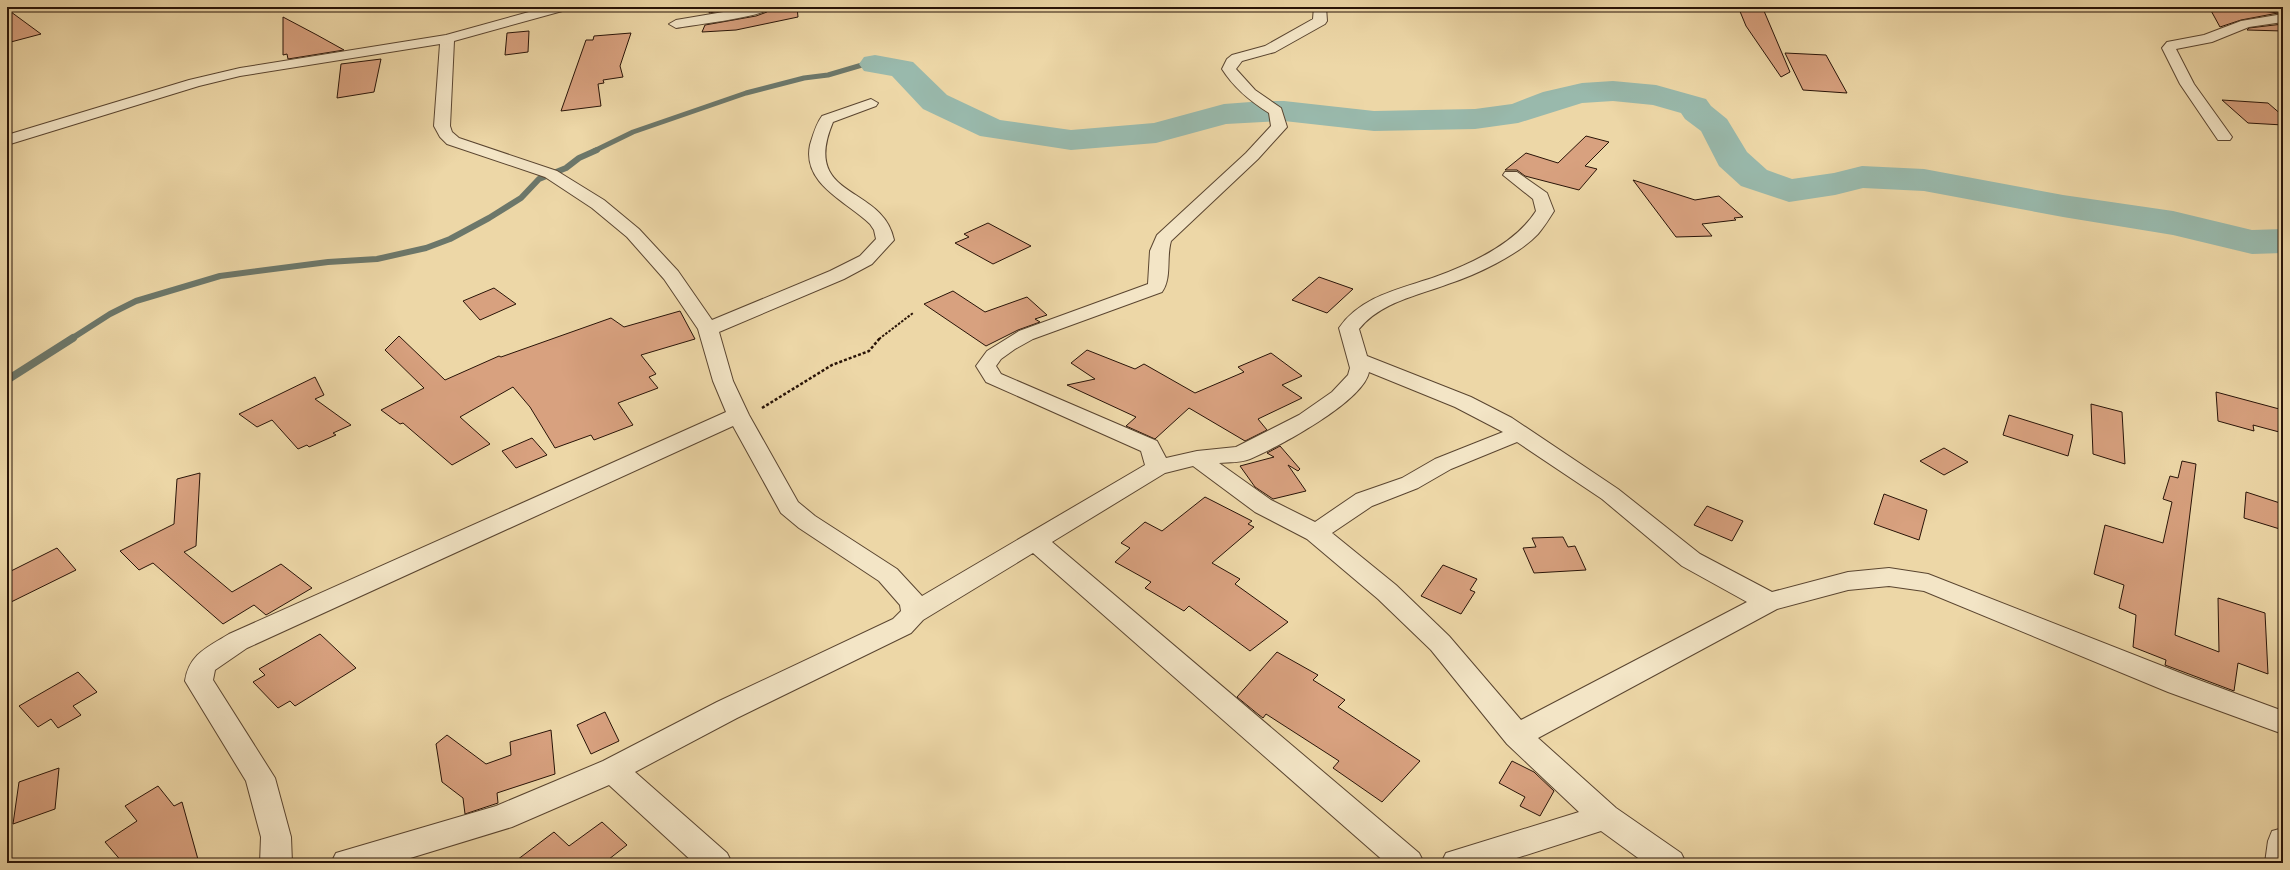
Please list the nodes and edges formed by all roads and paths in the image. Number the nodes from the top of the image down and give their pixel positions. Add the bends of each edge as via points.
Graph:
1 (561, 7) edge
2 (765, 7) edge
3 (1260, 7) edge
4 (1320, 7) edge
5 (1250, 8) dead end
6 (2283, 18) edge
7 (676, 24) dead end
8 (447, 39) junction
9 (871, 103) dead end
10 (2224, 137) dead end
11 (7, 140) edge
12 (1511, 175) dead end
13 (913, 313) dead end
14 (708, 329) junction
15 (1358, 360) junction
16 (739, 418) junction
17 (1520, 433) junction
18 (1197, 458) junction
19 (1156, 468) junction
20 (1316, 533) junction
21 (1035, 541) junction
22 (1769, 602) junction
23 (914, 613) junction
24 (2283, 723) edge
25 (1517, 736) junction
26 (613, 770) junction
27 (1605, 817) junction
28 (2283, 841) edge
29 (276, 863) edge
30 (346, 863) edge
31 (716, 863) edge
32 (1408, 863) edge
33 (1457, 863) edge
34 (1670, 863) edge
35 (2281, 863) edge

1 - 8 street
2 - 7 street
3 - 5 path
4 - 19 street via 1320,21 1312,27 1270,49 1237,58 1232,62 1229,69 1237,82 1253,97 1276,111 1279,127 1252,156 1162,239 1158,284 1155,288 1052,324 1014,342 989,360 986,366 992,378 1149,446
6 - 10 street via 2246,24 2207,39 2172,45 2169,48 2187,84
8 - 11 street via 240,72 194,83
8 - 14 street via 442,126 445,134 453,141 551,174 598,204 633,232 671,276
9 - 14 street via 827,119 823,127 818,167 829,182 884,228 885,240 866,260 843,272
12 - 15 street via 1541,197 1545,211 1532,230 1510,246 1445,279 1385,301 1356,318 1349,328
13 - 16 path via 885,333 869,351 832,365
14 - 16 street via 723,381
15 - 17 street via 1463,402 1504,422
15 - 18 street via 1358,377 1339,397 1307,420 1241,454
16 - 23 street via 789,507 807,522 888,575 912,602
16 - 29 street via 238,641 204,663 199,681 260,778 276,837
17 - 20 street via 1364,500
17 - 22 street via 1610,494 1691,560
18 - 19 street
18 - 20 street via 1263,506
19 - 21 street
20 - 25 street via 1387,592 1440,643
21 - 23 street
21 - 32 street
22 - 24 street via 1848,581 1889,578 1928,583 2178,684
22 - 25 street
23 - 26 street via 902,626 727,710
25 - 27 street
26 - 30 street via 501,818
26 - 31 street
27 - 33 street
27 - 34 street
28 - 35 street

